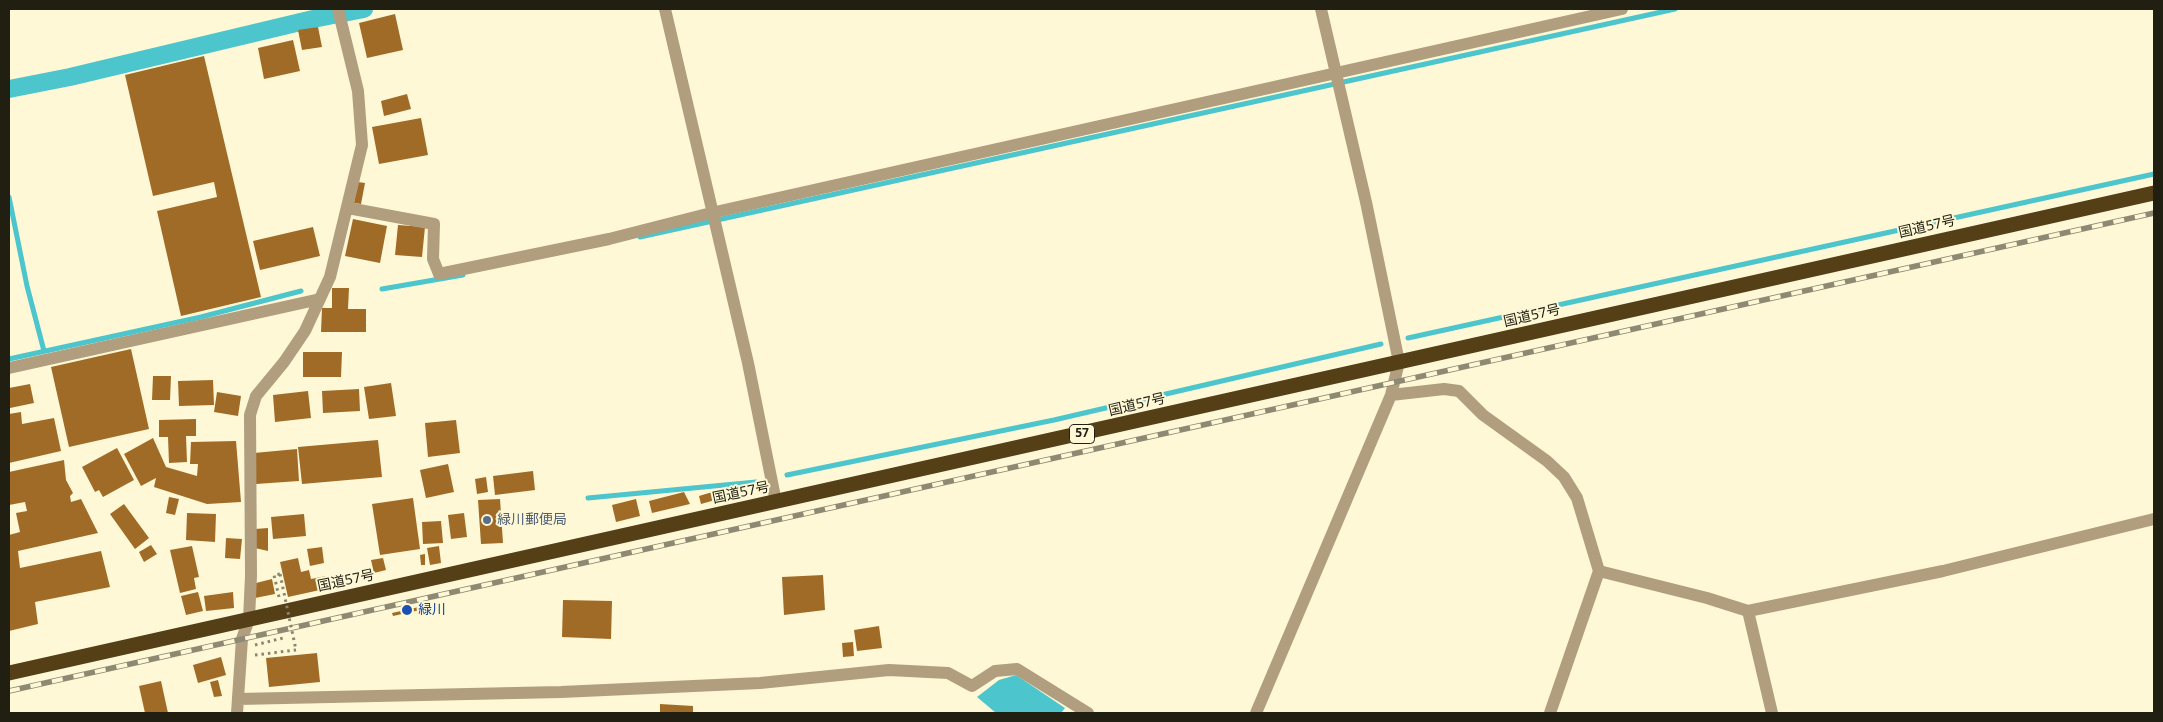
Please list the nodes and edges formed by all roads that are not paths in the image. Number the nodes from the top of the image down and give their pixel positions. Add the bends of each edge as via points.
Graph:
1 (338, 9) edge
2 (665, 9) edge
3 (1321, 9) edge
4 (1622, 9) edge
5 (1335, 74) junction
6 (2154, 193) edge
7 (348, 208) junction
8 (711, 213) junction
9 (320, 299) junction
10 (1399, 362) junction
11 (9, 368) edge
12 (1390, 396) junction
13 (776, 502) junction
14 (2154, 519) edge
15 (1599, 571) junction
16 (1748, 611) junction
17 (249, 619) junction
18 (9, 673) edge
19 (238, 699) junction
20 (237, 713) edge
21 (1088, 713) edge
22 (1256, 713) edge
23 (1550, 713) edge
24 (1772, 713) edge

1 - 7 street via 358,91 362,145
2 - 8 street
3 - 5 street
4 - 5 street
5 - 8 street
5 - 10 street
6 - 10 highway, 国道57号 / 57
7 - 8 street via 434,224 433,259 438,274
7 - 9 street via 330,277
8 - 13 street via 748,363
9 - 11 street
9 - 17 street via 305,331 256,396 250,415
10 - 12 street
10 - 13 highway, 国道57号 / 57
12 - 15 street via 1444,389 1459,391 1483,414 1547,461 1564,477 1577,498
12 - 22 street
13 - 17 highway, 国道57号 / 57
14 - 16 street via 1943,571
15 - 16 street
15 - 23 street
16 - 24 street
17 - 18 highway, 国道57号 / 57
17 - 19 street via 242,648
19 - 20 street
19 - 21 street via 570,692 760,683 889,670 948,673 972,686 995,671 1017,669

